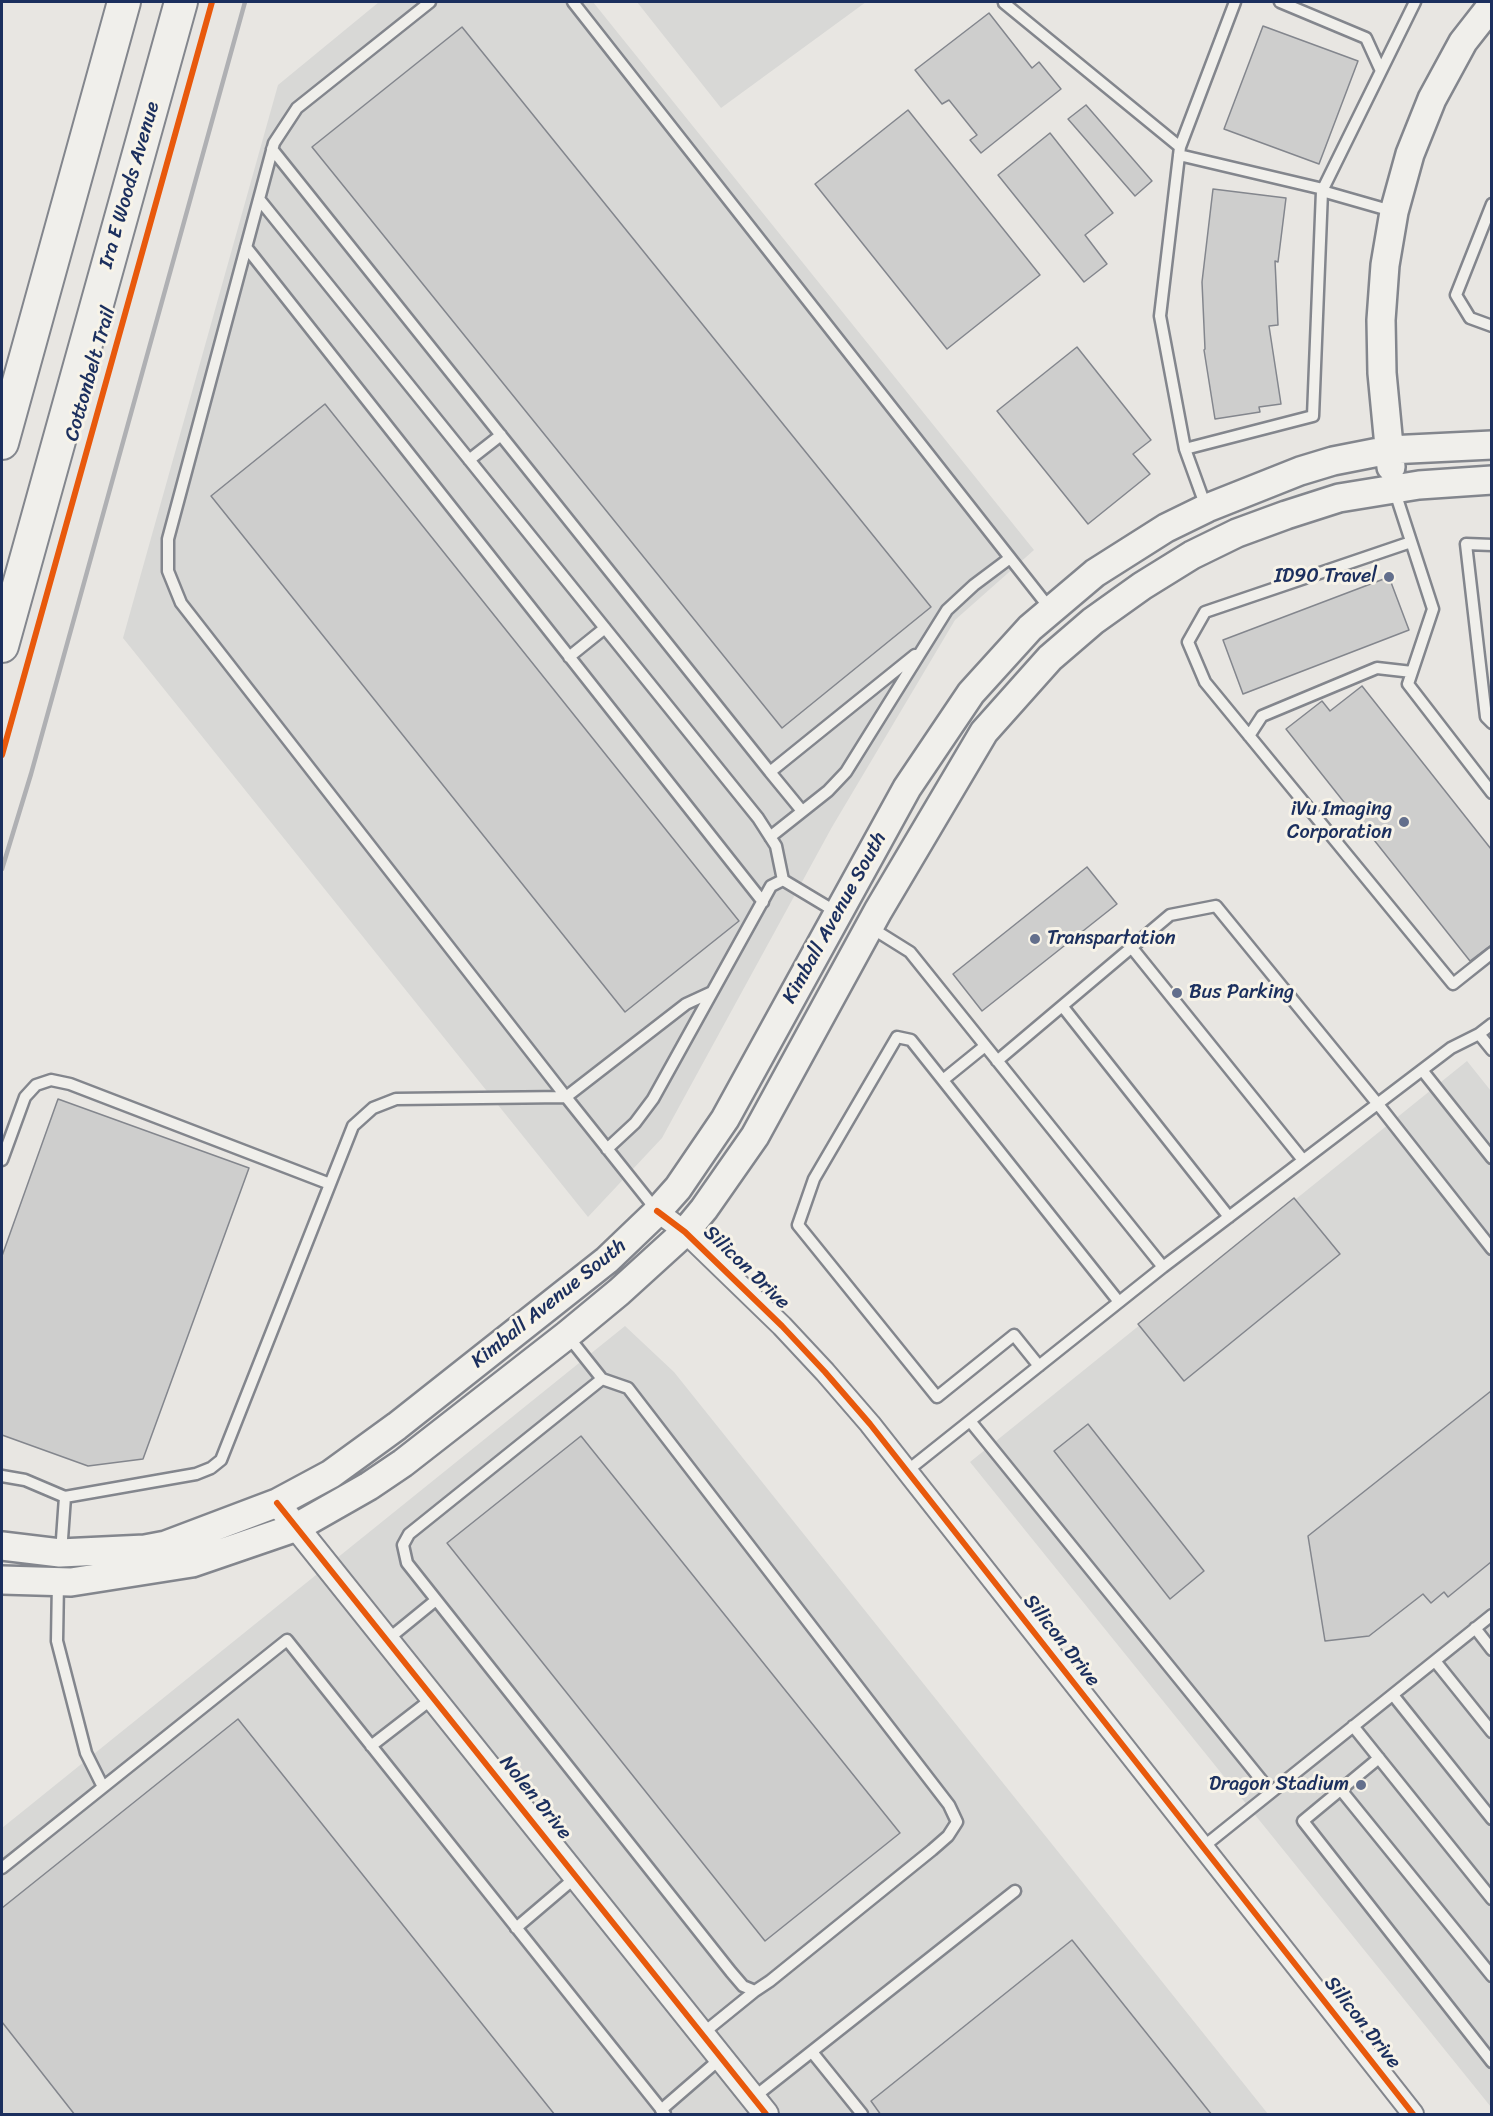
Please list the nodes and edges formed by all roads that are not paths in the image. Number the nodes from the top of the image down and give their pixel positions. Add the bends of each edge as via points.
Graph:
1 (124, 2) edge
2 (181, 2) edge
3 (430, 2) edge
4 (573, 2) edge
5 (1235, 2) edge
6 (1281, 2) edge
7 (1416, 2) edge
8 (1004, 3) dead end
9 (1491, 5) edge
10 (1381, 71) junction
11 (272, 149) junction
12 (1180, 151) junction
13 (1323, 190) junction
14 (259, 199) junction
15 (1491, 204) edge
16 (1394, 212) junction
17 (246, 247) junction
18 (1491, 326) edge
19 (501, 435) junction
20 (2, 443) edge
21 (1491, 446) edge
22 (1185, 450) junction
23 (1389, 450) junction
24 (470, 460) junction
25 (1491, 480) edge
26 (1394, 488) junction
27 (1207, 508) junction
28 (1411, 542) junction
29 (1491, 545) edge
30 (1010, 558) junction
31 (9, 592) edge
32 (1051, 610) junction
33 (605, 628) junction
34 (1074, 638) junction
35 (2, 646) edge
36 (922, 650) junction
37 (570, 657) junction
38 (1412, 672) junction
39 (1491, 723) edge
40 (1249, 736) junction
41 (770, 772) junction
42 (1491, 793) edge
43 (802, 811) junction
44 (770, 837) junction
45 (783, 880) junction
46 (763, 902) junction
47 (838, 914) junction
48 (870, 927) junction
49 (1132, 948) junction
50 (1491, 953) edge
51 (712, 992) junction
52 (1063, 1007) junction
53 (1491, 1024) edge
54 (1479, 1035) junction
55 (985, 1046) junction
56 (1491, 1050) edge
57 (997, 1061) junction
58 (1422, 1070) junction
59 (943, 1080) junction
60 (566, 1097) junction
61 (1377, 1103) junction
62 (608, 1149) junction
63 (1491, 1158) edge
64 (2, 1160) edge
65 (1303, 1160) junction
66 (330, 1184) junction
67 (657, 1211) junction
68 (1229, 1216) junction
69 (685, 1232) junction
70 (1491, 1249) edge
71 (1163, 1268) junction
72 (1119, 1302) junction
73 (567, 1335) junction
74 (1039, 1366) junction
75 (602, 1379) junction
76 (970, 1421) junction
77 (907, 1471) junction
78 (2, 1476) edge
79 (65, 1497) junction
80 (278, 1503) junction
81 (297, 1527) junction
82 (2, 1546) edge
83 (60, 1553) junction
84 (2, 1580) edge
85 (58, 1581) junction
86 (436, 1600) junction
87 (1491, 1615) edge
88 (1475, 1628) junction
89 (387, 1640) junction
90 (1491, 1650) edge
91 (1435, 1661) junction
92 (1393, 1695) junction
93 (434, 1698) junction
94 (1353, 1726) junction
95 (1491, 1732) edge
96 (371, 1746) junction
97 (1379, 1758) junction
98 (103, 1787) junction
99 (1341, 1790) junction
100 (1271, 1792) junction
101 (1491, 1819) edge
102 (1203, 1847) junction
103 (2, 1868) edge
104 (576, 1877) junction
105 (1015, 1891) dead end
106 (1491, 1899) edge
107 (516, 1928) junction
108 (1491, 1976) edge
109 (755, 1991) junction
110 (702, 2034) junction
111 (812, 2052) junction
112 (721, 2058) junction
113 (1491, 2062) edge
114 (760, 2107) edge
115 (663, 2112) edge
116 (862, 2115) edge
117 (1413, 2115) edge

1 - 20 main road
2 - 31 main road, Ira E Woods Avenue
3 - 11 lane via 297,108
4 - 30 lane
5 - 12 lane
6 - 10 lane via 1366,38
7 - 10 lane
8 - 12 lane
9 - 16 main road via 1463,42 1432,99 1410,154
10 - 13 lane
11 - 14 lane
11 - 19 lane
12 - 13 lane
12 - 22 lane via 1160,316
13 - 16 lane
13 - 22 lane via 1313,416
14 - 17 lane
14 - 24 lane
15 - 18 lane via 1456,295 1470,318
16 - 23 main road via 1381,320
17 - 37 lane
17 - 60 lane via 168,540 168,571 181,603
19 - 24 lane
19 - 41 lane
21 - 23 main road, Kimball Avenue South
22 - 27 lane
23 - 26 main road
23 - 27 main road, Kimball Avenue South via 1300,471
24 - 33 lane
25 - 26 main road, Kimball Avenue South
26 - 28 lane
26 - 34 main road, Kimball Avenue South via 1339,498 1238,533 1142,586
27 - 32 main road, Kimball Avenue South via 1166,528 1095,573
28 - 38 lane via 1433,609
28 - 40 lane via 1205,612 1188,642 1204,682
29 - 39 lane via 1466,544 1486,717
30 - 32 lane
30 - 36 lane via 948,610
31 - 35 main road, Ira E Woods Avenue
32 - 34 main road
32 - 47 main road, Kimball Avenue South via 971,693 901,799
33 - 37 lane
33 - 44 lane
34 - 48 main road, Kimball Avenue South via 1050,658 984,732
36 - 41 lane
36 - 43 lane via 846,772
37 - 46 lane
38 - 40 lane via 1377,668 1262,716
38 - 42 lane via 1408,684
40 - 50 lane via 1453,984
41 - 43 lane
43 - 44 lane
44 - 45 lane via 776,846
45 - 46 lane via 771,886
45 - 47 lane
46 - 51 lane
47 - 48 main road
47 - 67 main road, Kimball Avenue South via 726,1119
48 - 55 lane via 910,952
48 - 69 main road, Kimball Avenue South via 754,1137
49 - 52 lane
49 - 61 lane via 1170,915 1215,906
49 - 65 lane
51 - 60 lane via 686,1004
51 - 62 lane via 653,1099
52 - 57 lane
52 - 68 lane
53 - 54 lane
54 - 56 lane
54 - 58 lane via 1451,1048
55 - 57 lane
55 - 59 lane
57 - 71 lane
58 - 61 lane
58 - 63 lane
59 - 72 lane
59 - 74 lane via 911,1040 897,1036 814,1179 798,1225 937,1397 1014,1335
60 - 62 lane
60 - 66 lane via 396,1099 373,1108 353,1126
61 - 65 lane
61 - 70 lane
62 - 67 lane
64 - 66 lane via 25,1097 36,1085 51,1080
65 - 68 lane
66 - 79 lane via 221,1460 196,1474
67 - 69 street, Silicon Drive
67 - 80 main road, Kimball Avenue South via 607,1260 398,1426 331,1474
68 - 71 lane
69 - 73 main road, Kimball Avenue South
69 - 77 street, Silicon Drive via 825,1371
71 - 72 lane
72 - 74 lane
73 - 75 lane
73 - 81 main road, Kimball Avenue South via 403,1463
74 - 76 lane
75 - 86 lane via 409,1534 403,1545 407,1563
75 - 109 lane via 627,1388 949,1805 957,1822 933,1850
76 - 77 lane
76 - 100 lane
77 - 102 street, Silicon Drive
78 - 79 lane via 25,1480
79 - 83 lane
80 - 81 street, Nolen Drive
80 - 83 main road, Kimball Avenue South via 166,1545
81 - 85 main road, Kimball Avenue South via 192,1563
81 - 89 street, Nolen Drive
82 - 83 main road, Kimball Avenue South
83 - 85 main road
84 - 85 main road, Kimball Avenue South
85 - 98 lane via 57,1641 86,1753
86 - 89 lane
86 - 109 lane via 742,1986
87 - 88 lane
88 - 90 lane
88 - 91 lane
89 - 93 street, Nolen Drive
91 - 92 lane
91 - 95 lane
92 - 94 lane
92 - 101 lane
93 - 96 lane
93 - 104 street, Nolen Drive
94 - 97 lane
94 - 100 lane
96 - 98 lane via 287,1640
96 - 107 lane
97 - 99 lane
97 - 106 lane
98 - 103 lane
99 - 108 lane
99 - 113 lane via 1303,1821
100 - 102 lane
102 - 117 street, Silicon Drive
104 - 107 lane
104 - 110 street, Nolen Drive
105 - 111 lane
107 - 115 lane
109 - 110 lane
110 - 112 street, Nolen Drive
111 - 114 lane
111 - 116 lane
112 - 114 street, Nolen Drive
112 - 115 lane

